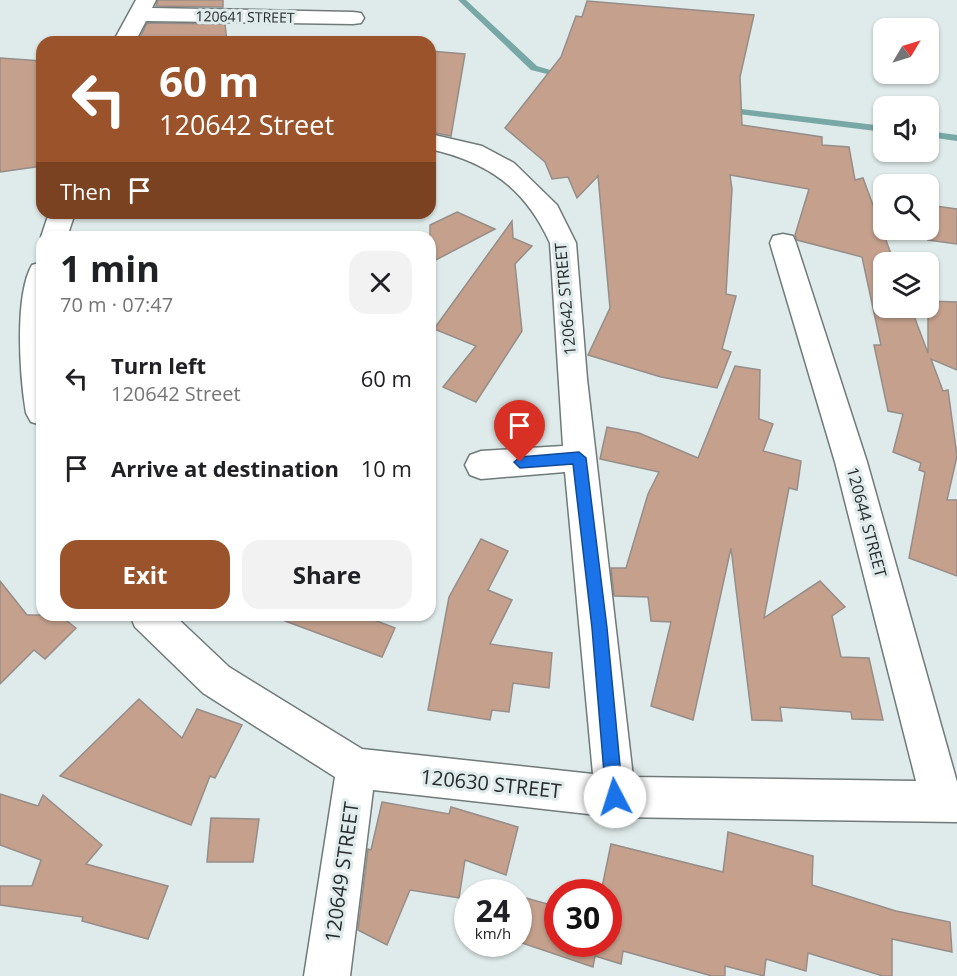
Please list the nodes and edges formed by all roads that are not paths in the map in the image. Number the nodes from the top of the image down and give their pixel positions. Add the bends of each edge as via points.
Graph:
1 (141, 7) edge
2 (353, 18) dead end
3 (127, 36) edge
4 (436, 142) edge
5 (783, 243) dead end
6 (579, 458) junction
7 (481, 465) dead end
8 (154, 621) edge
9 (356, 768) junction
10 (615, 797) junction
11 (950, 803) edge
12 (327, 976) edge

1 - 2 street, 120641 STREET
1 - 3 street
4 - 6 street, 120642 STREET via 473,151 505,169 548,211 563,243
5 - 11 street, 120644 STREET
6 - 7 street
6 - 10 street, 120642 STREET
8 - 9 street, 120630 STREET via 216,680
9 - 10 street, 120630 STREET
9 - 12 street, 120649 STREET
10 - 11 street, 120630 STREET

